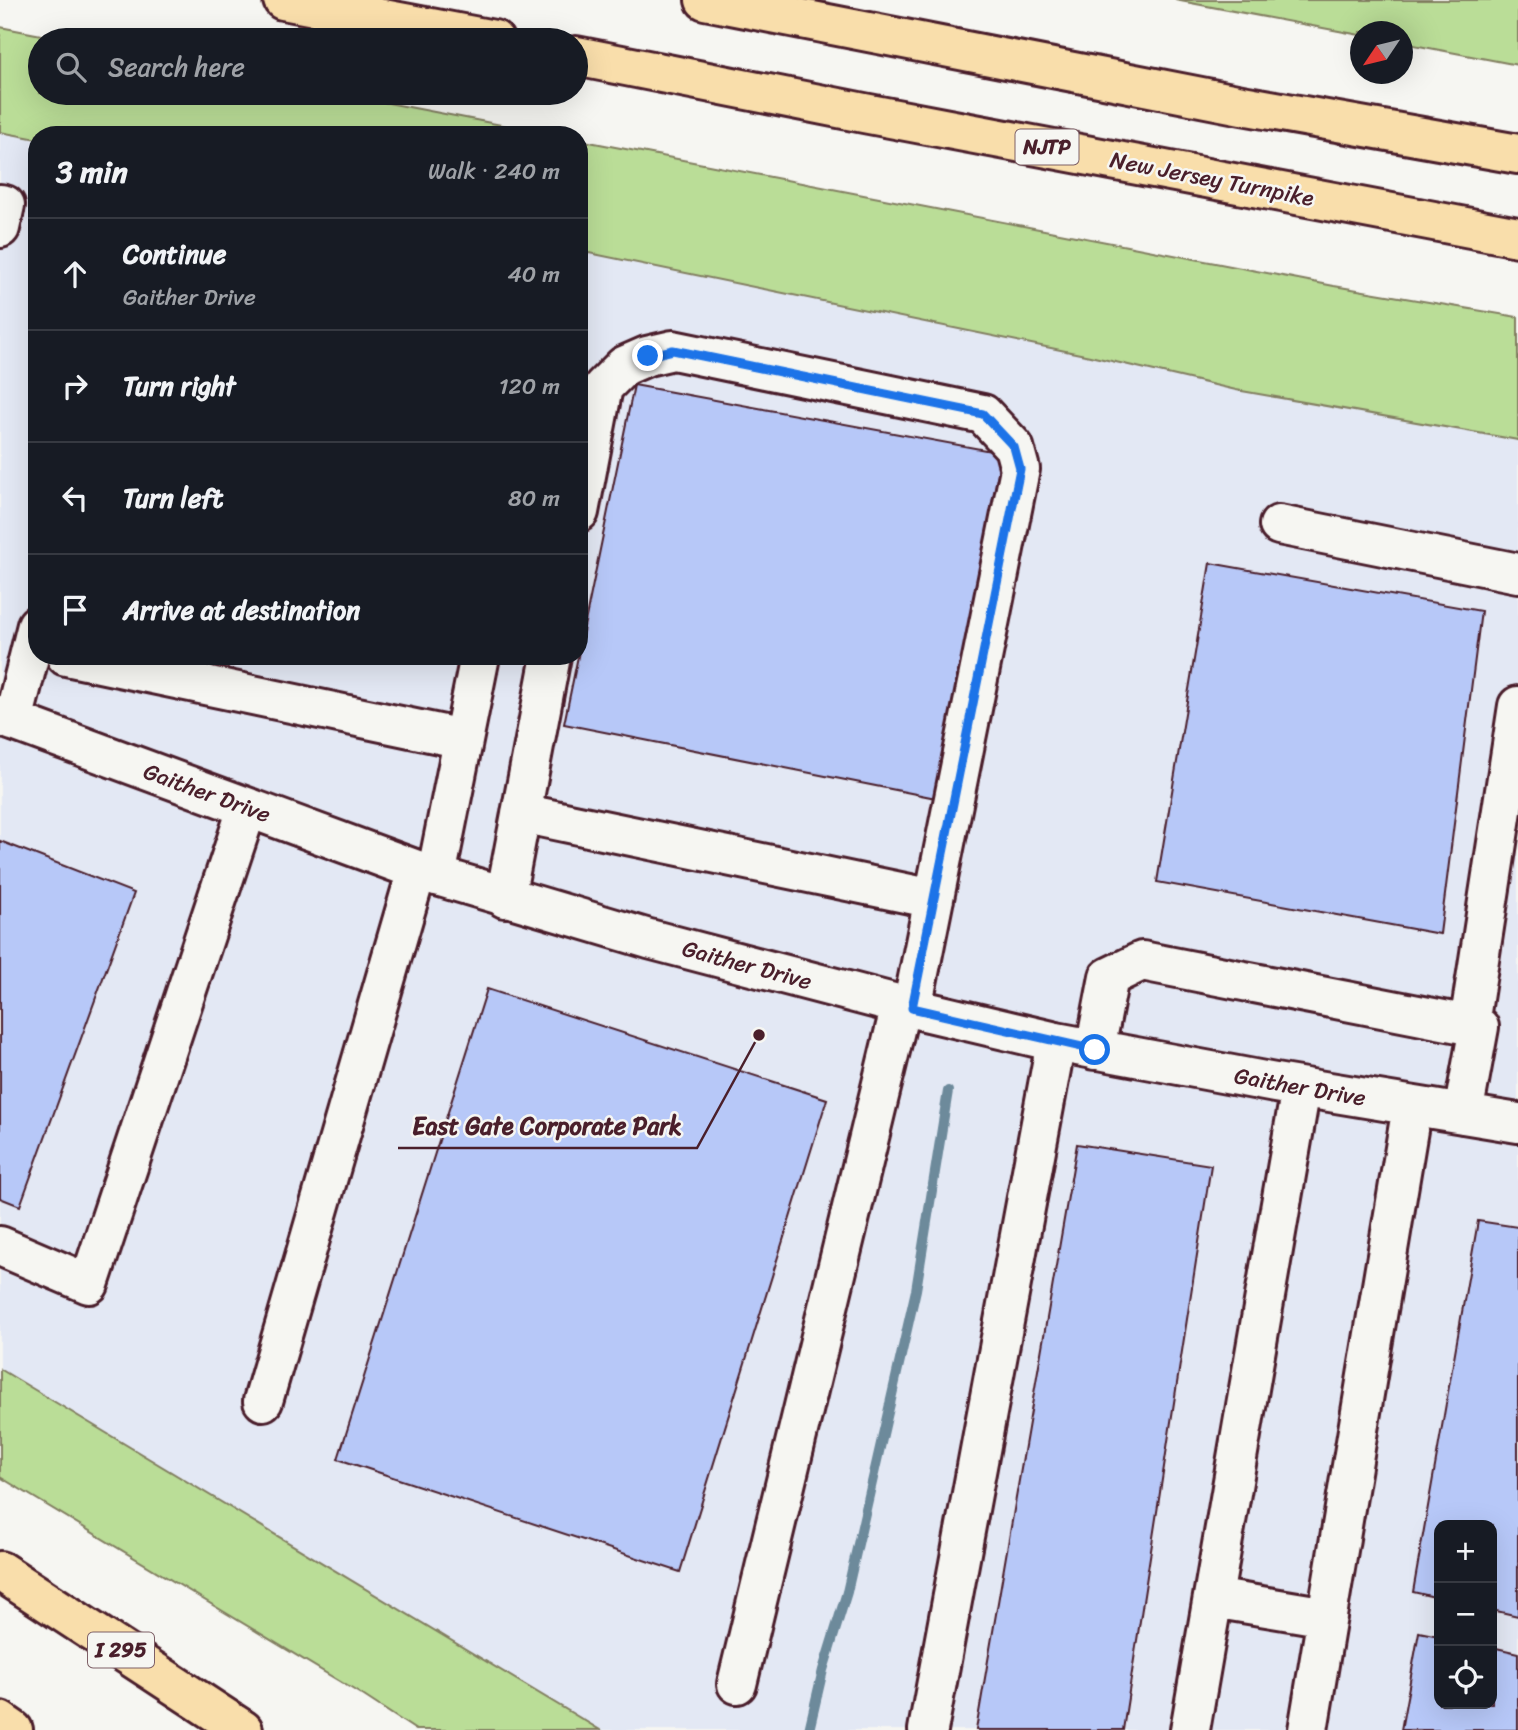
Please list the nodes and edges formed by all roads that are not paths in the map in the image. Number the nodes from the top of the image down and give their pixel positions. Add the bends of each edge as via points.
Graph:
1 (283, 0) edge
2 (705, 0) edge
3 (431, 28) edge
4 (588, 58) edge
5 (1518, 154) edge
6 (0, 204) edge
7 (0, 228) edge
8 (1518, 237) edge
9 (588, 465) edge
10 (1279, 525) dead end
11 (1518, 573) edge
12 (33, 665) edge
13 (132, 665) edge
14 (478, 665) edge
15 (549, 665) edge
16 (1518, 706) edge
17 (7, 719) edge
18 (463, 739) junction
19 (247, 809) junction
20 (521, 813) junction
21 (427, 873) junction
22 (505, 898) junction
23 (934, 899) junction
24 (907, 1007) junction
25 (1469, 1025) junction
26 (1056, 1042) junction
27 (1095, 1050) junction
28 (1301, 1088) junction
29 (1412, 1106) junction
30 (1463, 1114) junction
31 (1518, 1123) edge
32 (0, 1246) edge
33 (263, 1401) dead end
34 (0, 1571) edge
35 (1213, 1598) junction
36 (1327, 1616) junction
37 (737, 1684) dead end
38 (0, 1721) edge
39 (13, 1730) edge
40 (243, 1730) edge
41 (928, 1730) edge
42 (1190, 1730) edge
43 (1308, 1730) edge

1 - 3 highway
2 - 5 highway
4 - 8 highway, New Jersey Turnpike / NJTP
6 - 7 street via 5,205
9 - 23 street via 603,387 624,366 673,350 983,414 1014,447 1020,469
10 - 11 street
12 - 17 street
13 - 18 street
14 - 18 street
15 - 20 street
16 - 25 street
17 - 19 street, Gaither Drive
18 - 21 street
19 - 21 street, Gaither Drive
19 - 32 street via 89,1284
20 - 22 street
20 - 23 street
21 - 22 street, Gaither Drive
21 - 33 street
22 - 24 street, Gaither Drive
23 - 24 street
24 - 26 street, Gaither Drive
24 - 37 street
25 - 27 street via 1142,961 1109,978
25 - 30 street via 1479,1027
26 - 27 street, Gaither Drive
26 - 41 street
27 - 28 street, Gaither Drive
28 - 29 street, Gaither Drive
28 - 35 street
29 - 30 street, Gaither Drive
29 - 36 street
30 - 31 street, Gaither Drive
34 - 40 highway, I 295
35 - 36 street
35 - 42 street
36 - 43 street
38 - 39 highway

